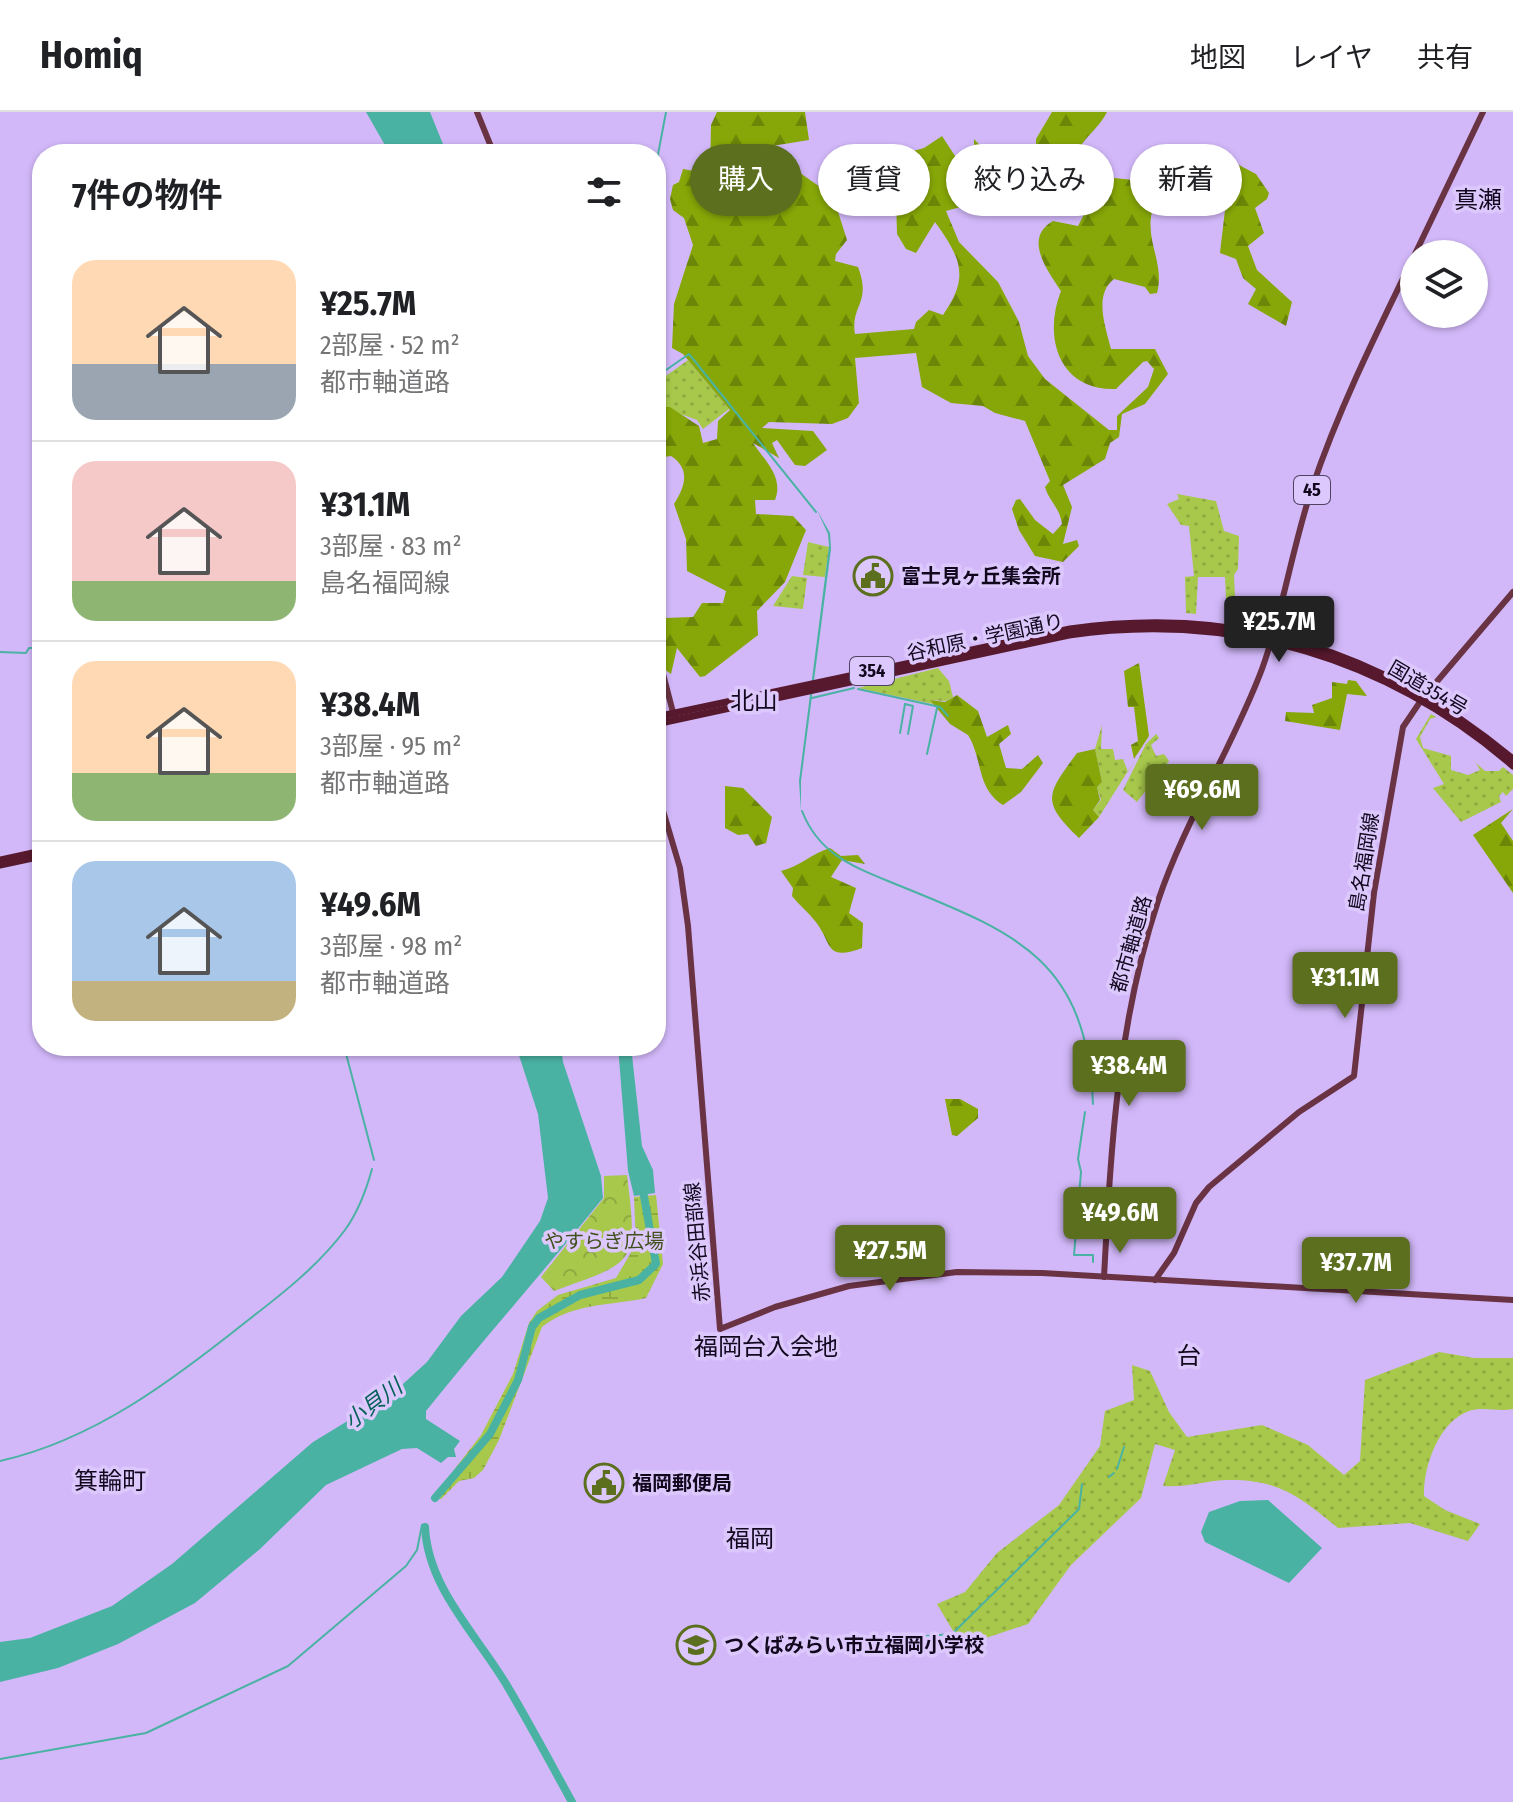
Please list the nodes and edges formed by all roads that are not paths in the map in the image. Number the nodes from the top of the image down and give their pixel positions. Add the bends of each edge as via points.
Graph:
1 (477, 112) edge
2 (1483, 112) edge
3 (490, 144) edge
4 (1421, 240) edge
5 (1400, 285) edge
6 (1513, 592) edge
7 (1272, 637) junction
8 (666, 685) edge
9 (1424, 697) junction
10 (666, 716) edge
11 (674, 716) junction
12 (666, 720) edge
13 (1513, 759) edge
14 (1513, 766) edge
15 (666, 821) edge
16 (32, 856) edge
17 (0, 863) edge
18 (1104, 1277) junction
19 (1155, 1280) junction
20 (1513, 1300) edge

1 - 3 main road
2 - 4 main road, 45
5 - 7 main road, 45 via 1332,432 1304,513
6 - 9 main road, 島名福岡線
7 - 9 highway, 国道354号 / 354
7 - 11 highway, 谷和原・学園通り / 354 via 1183,622 1094,626
7 - 18 main road, 都市軸道路 via 1246,708 1172,862 1135,983 1112,1120
8 - 11 main road
9 - 13 highway, 国道354号 / 354 via 1465,720
9 - 14 highway, 国道354号 / 354
9 - 19 main road, 島名福岡線 via 1405,722 1399,743 1374,893 1354,1076 1299,1112 1209,1187
10 - 11 highway, 谷和原・学園通り / 354
11 - 12 highway, 谷和原・学園通り / 354
15 - 18 main road, 赤浜谷田部線 via 680,868 688,926 720,1329 822,1292 901,1276 980,1271
16 - 17 highway
18 - 19 main road, 赤浜谷田部線
19 - 20 main road, 赤浜谷田部線

